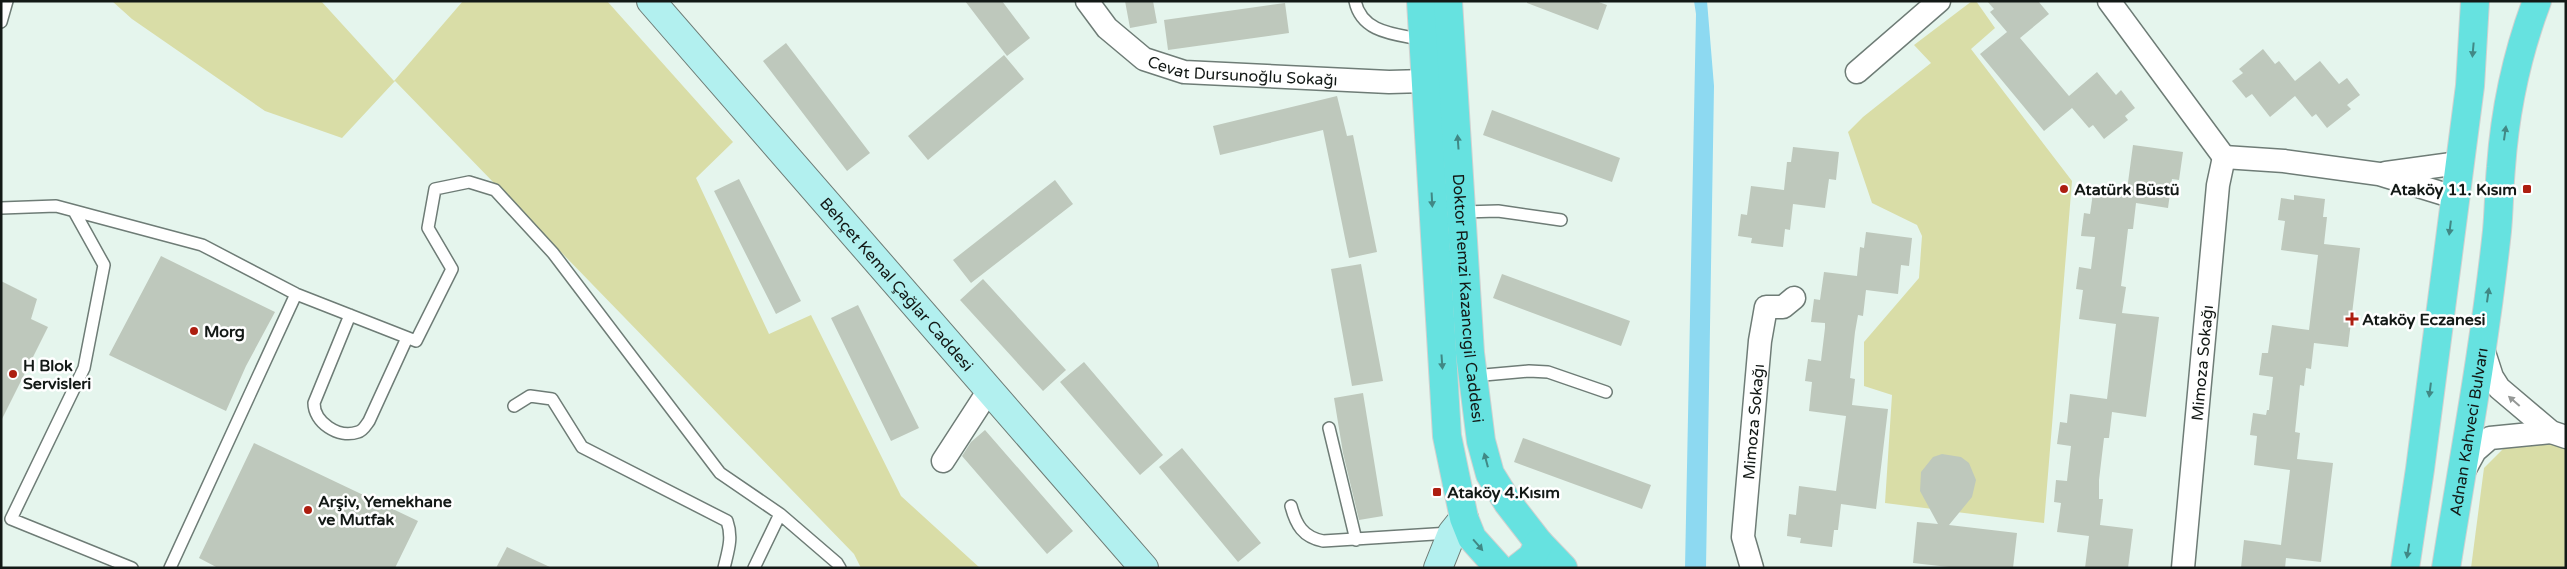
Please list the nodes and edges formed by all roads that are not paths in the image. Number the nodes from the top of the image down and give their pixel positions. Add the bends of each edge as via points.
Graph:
1 (7, 1) edge
2 (651, 1) edge
3 (1087, 1) edge
4 (1355, 1) edge
5 (1421, 1) edge
6 (1448, 1) edge
7 (2109, 1) edge
8 (2475, 1) edge
9 (2537, 1) edge
10 (1927, 5) edge
11 (1, 22) edge
12 (1424, 40) junction
13 (1858, 72) dead end
14 (1425, 81) junction
15 (2224, 157) junction
16 (2459, 163) junction
17 (2379, 174) junction
18 (2454, 197) junction
19 (1, 208) edge
20 (74, 211) junction
21 (1463, 212) junction
22 (1561, 220) dead end
23 (296, 294) junction
24 (1794, 298) dead end
25 (350, 315) junction
26 (407, 338) junction
27 (2481, 343) junction
28 (1473, 376) junction
29 (989, 390) junction
30 (1606, 392) dead end
31 (514, 406) dead end
32 (1329, 428) dead end
33 (2558, 435) edge
34 (943, 461) dead end
35 (2460, 480) junction
36 (1508, 503) junction
37 (1292, 506) dead end
38 (780, 514) junction
39 (1458, 526) junction
40 (1356, 540) junction
41 (1539, 543) junction
42 (132, 568) edge
43 (170, 568) edge
44 (724, 568) edge
45 (754, 568) edge
46 (840, 568) edge
47 (1144, 568) edge
48 (1438, 568) edge
49 (1498, 568) edge
50 (1518, 568) edge
51 (1564, 568) edge
52 (1752, 568) edge
53 (2183, 568) edge
54 (2405, 568) edge
55 (2446, 568) edge

1 - 11 lane
2 - 29 main road, Behçet Kemal Çağlar Caddesi
3 - 14 street, Cevat Dursunoğlu Sokağı via 1107,28 1144,59 1184,72
4 - 12 lane via 1362,19 1370,26
5 - 12 main road, Doktor Remzi Kazancıgil Caddesi
21 -> 6 main road, Doktor Remzi Kazancıgil Caddesi
7 - 15 street
8 -> 16 main road via 2470,86
27 -> 9 main road, Adnan Kahveci Bulvarı via 2497,231 2508,113 2525,33
10 - 13 street
12 - 14 main road, Doktor Remzi Kazancıgil Caddesi
14 -> 39 main road, Doktor Remzi Kazancıgil Caddesi via 1447,436
15 - 17 street
15 - 53 street, Mimoza Sokağı via 2218,185
16 - 17 street
16 - 18 main road
17 - 18 street
18 -> 54 main road
19 - 20 lane via 56,206
20 - 23 lane via 202,245
20 - 42 lane via 104,265 84,368 11,519
21 - 22 lane via 1498,211
21 - 28 main road, Doktor Remzi Kazancıgil Caddesi
23 - 25 lane
23 - 43 lane
24 - 52 street, Mimoza Sokağı via 1783,307 1766,307 1760,341 1743,537
25 - 26 lane
25 - 26 lane via 314,403 314,412 322,424 331,428 358,433 363,429
26 - 38 lane via 416,341 452,269 428,228 435,189 469,182 495,190 553,253 720,473
33 -> 27 street via 2499,388
27 - 35 main road, Adnan Kahveci Bulvarı
28 - 30 lane via 1529,370 1548,372
36 -> 28 main road, Doktor Remzi Kazancıgil Caddesi via 1490,474 1481,441
29 - 34 street
29 - 47 main road, Behçet Kemal Çağlar Caddesi
31 - 44 lane via 530,396 552,399 582,447 727,521 731,542
32 - 40 lane
33 - 35 street via 2490,438 2474,452
35 - 55 main road, Adnan Kahveci Bulvarı
36 - 39 main road via 1480,506
36 - 41 main road, Doktor Remzi Kazancıgil Caddesi
37 - 40 lane via 1295,522 1311,538
38 - 45 lane
38 - 46 lane
39 - 40 lane
39 - 48 main road
39 -> 49 main road, Doktor Remzi Kazancıgil Caddesi
41 - 50 main road via 1532,557
41 - 51 main road, Doktor Remzi Kazancıgil Caddesi

